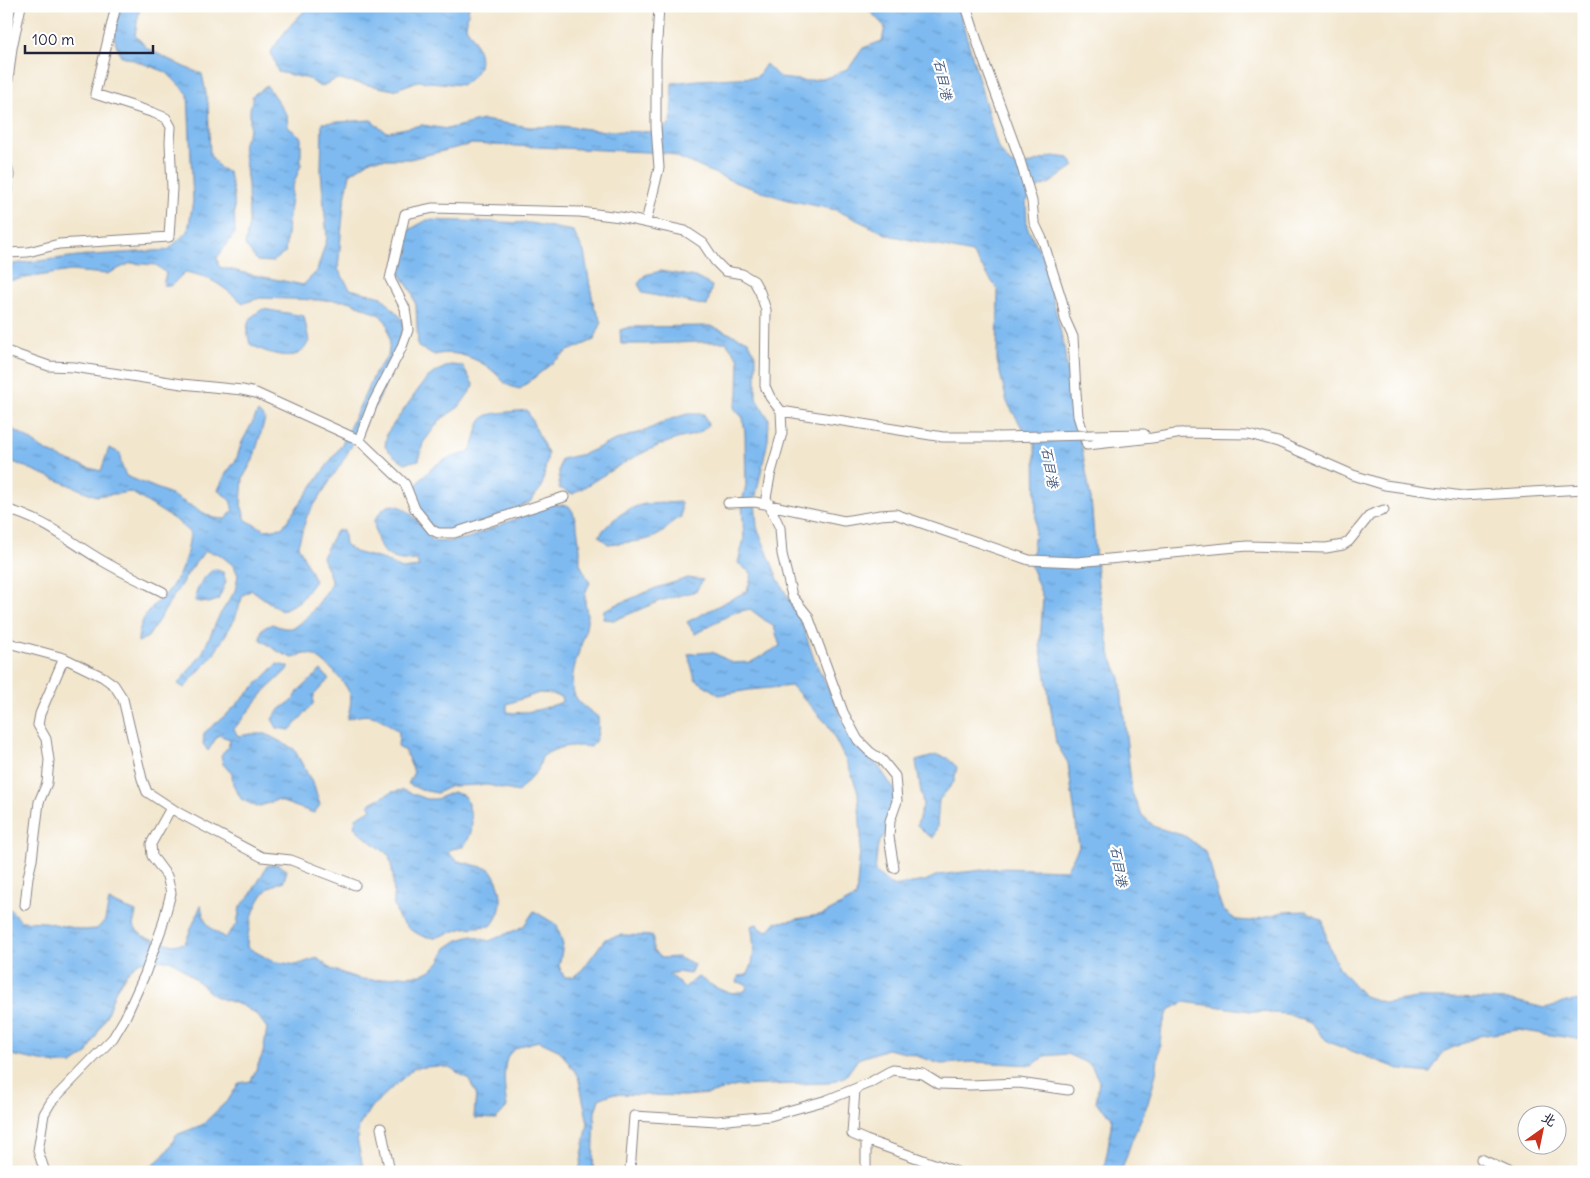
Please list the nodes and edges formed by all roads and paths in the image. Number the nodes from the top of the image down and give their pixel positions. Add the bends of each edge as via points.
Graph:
1 (21, 6) edge
2 (116, 6) edge
3 (659, 6) edge
4 (966, 6) edge
5 (9, 47) edge
6 (6, 96) edge
7 (6, 160) edge
8 (6, 201) edge
9 (646, 222) junction
10 (6, 253) edge
11 (6, 351) edge
12 (781, 411) junction
13 (1182, 433) junction
14 (359, 440) junction
15 (1584, 488) edge
16 (564, 497) dead end
17 (728, 504) dead end
18 (769, 505) junction
19 (6, 509) edge
20 (1384, 510) dead end
21 (163, 592) dead end
22 (6, 640) edge
23 (64, 658) junction
24 (171, 808) junction
25 (894, 868) dead end
26 (355, 885) dead end
27 (25, 905) dead end
28 (854, 1089) junction
29 (1068, 1090) dead end
30 (381, 1128) dead end
31 (866, 1140) junction
32 (1481, 1159) dead end
33 (44, 1169) edge
34 (390, 1172) edge
35 (630, 1172) edge
36 (866, 1172) edge
37 (957, 1172) edge
38 (1509, 1172) edge

1 - 5 street
2 - 10 street via 95,94 154,112 166,118 171,126 169,237 59,244 28,252
3 - 9 street via 656,59 659,168
4 - 13 street via 1019,157 1032,201 1034,222 1073,337 1078,416 1087,445
5 - 6 street
7 - 8 street via 9,175
9 - 12 street via 685,231 703,243 725,271 742,274 754,281 766,310 766,386
9 - 14 street via 580,212 525,210 433,208 405,214 390,279 404,308 408,330
11 - 14 street via 49,366 249,391
12 - 13 street, bridge via 944,437
12 - 18 street via 782,433 766,498
13 - 15 street via 1249,434 1278,442 1384,485 1462,496
14 - 16 street via 405,484 416,509 438,533 454,533
17 - 18 street via 755,502
18 - 20 street via 844,521 895,514 1029,560 1077,562 1247,546 1326,548 1350,541 1370,515
18 - 25 street via 780,528 782,554 792,596 808,616 843,712 858,740 895,776 897,801 889,837
19 - 21 street via 59,532 101,560
22 - 23 street
23 - 24 street via 114,685 123,699 147,792
23 - 27 street via 38,725 46,739 50,760 39,802
24 - 26 street via 262,857 291,860
24 - 33 street via 150,844 152,856 167,876 172,893 162,927 125,1018 112,1038 51,1102 44,1114 38,1151
28 - 29 street via 892,1070 923,1074 939,1084 1019,1083
28 - 31 street via 852,1134
28 - 35 street via 770,1116 717,1121 634,1116
30 - 34 street
31 - 36 street
31 - 37 street
32 - 38 street

